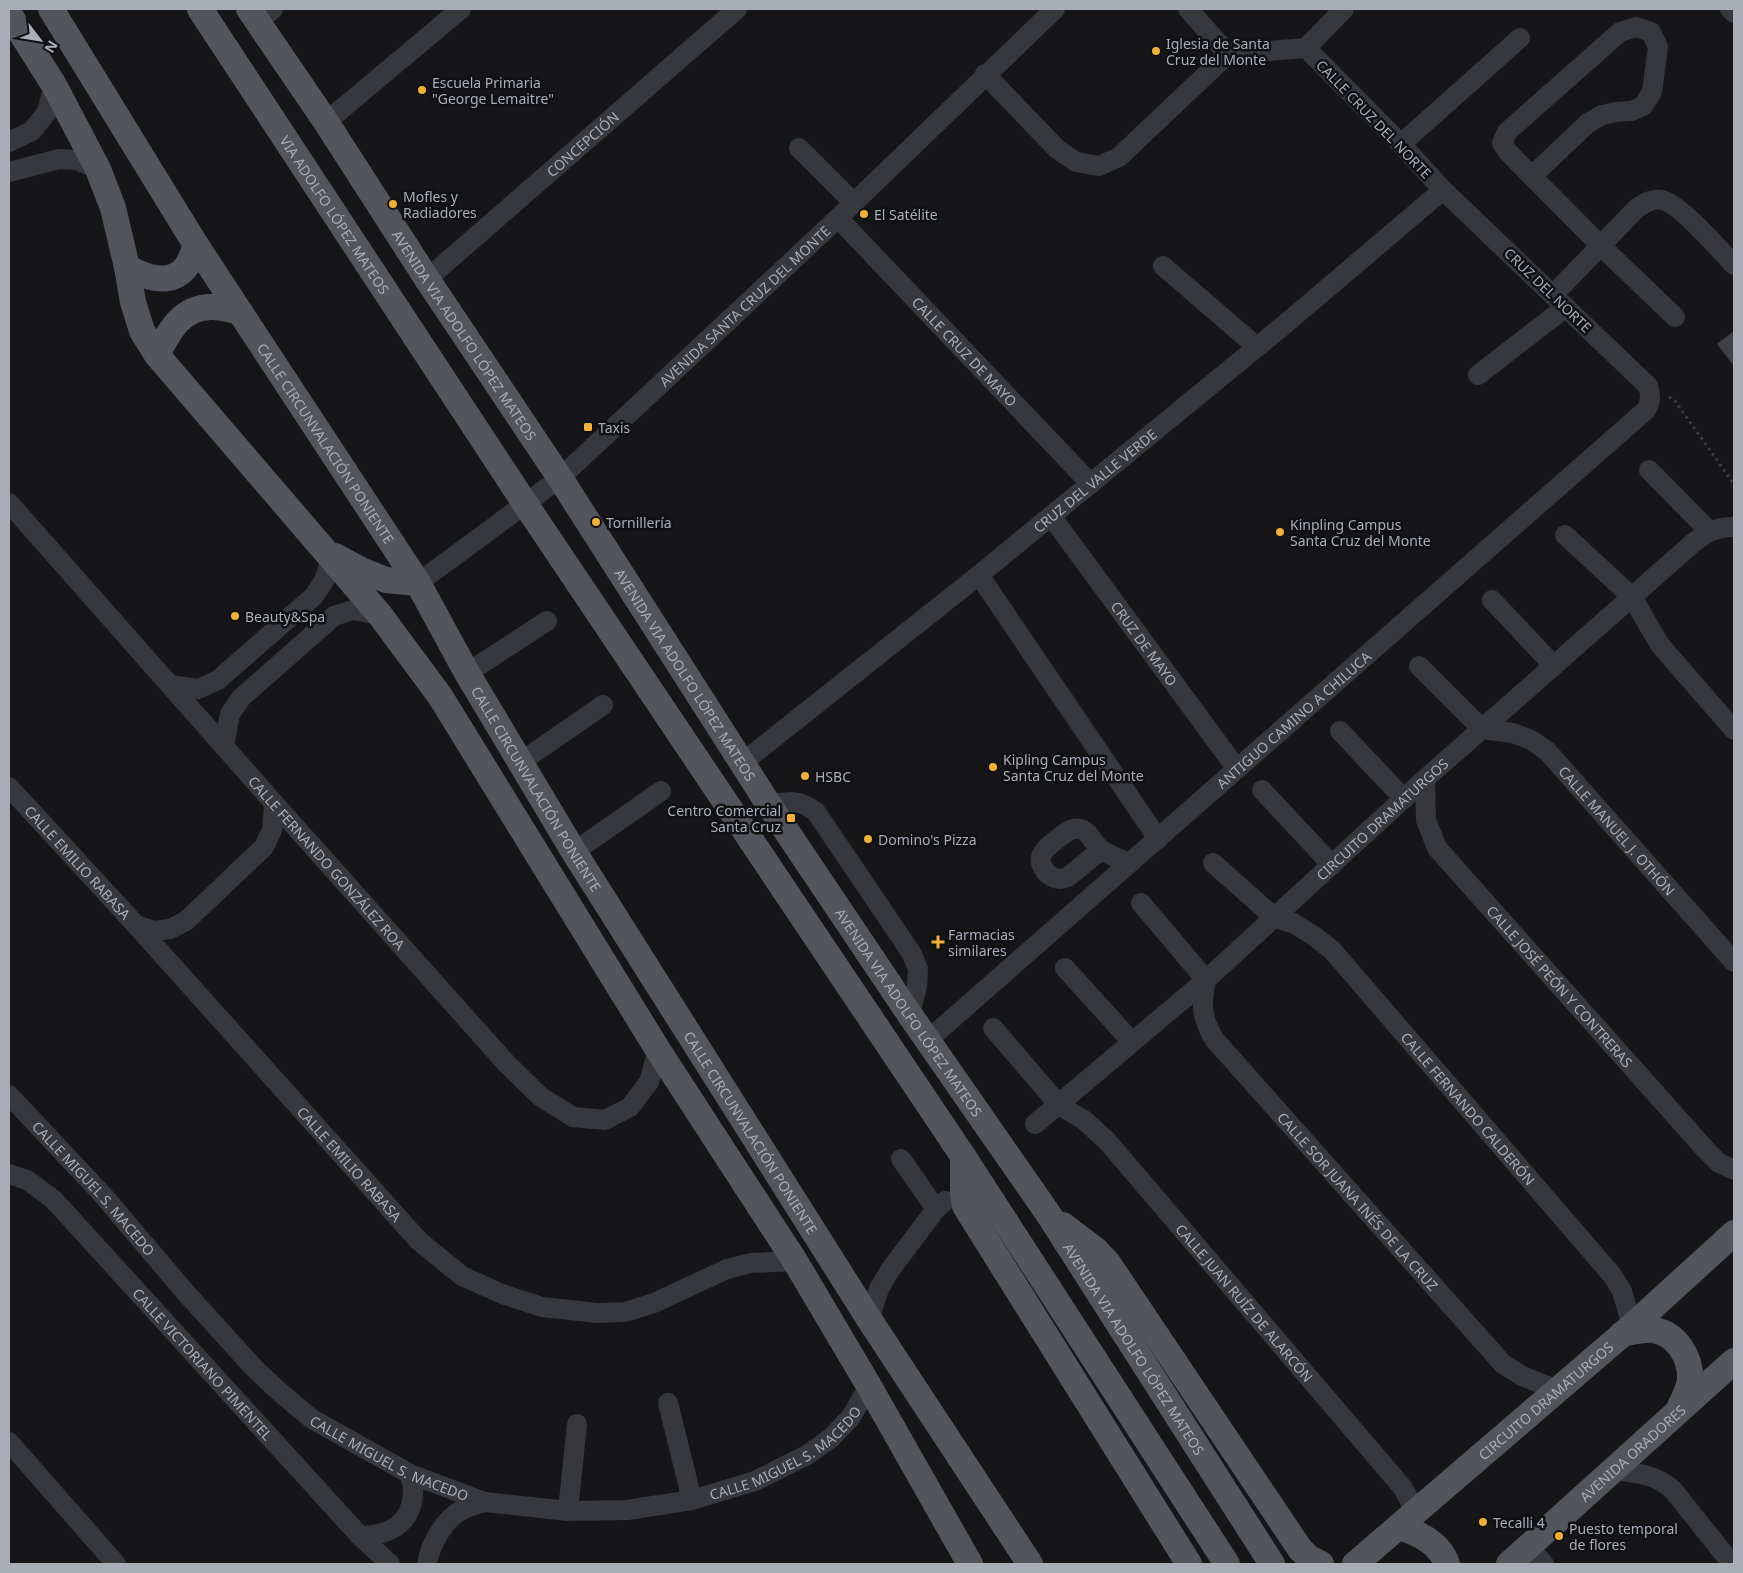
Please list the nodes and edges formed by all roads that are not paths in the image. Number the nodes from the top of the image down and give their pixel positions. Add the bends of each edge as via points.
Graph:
1 (51, 9) edge
2 (200, 9) edge
3 (461, 9) edge
4 (737, 9) edge
5 (1055, 9) edge
6 (1188, 9) edge
7 (1344, 9) edge
8 (1730, 9) edge
9 (260, 13) edge
10 (9, 14) edge
11 (1734, 14) edge
12 (1520, 38) dead end
13 (1306, 48) junction
14 (1228, 54) junction
15 (985, 74) junction
16 (54, 85) junction
17 (326, 122) junction
18 (9, 142) edge
19 (1401, 144) junction
20 (800, 148) dead end
21 (98, 169) junction
22 (9, 172) edge
23 (1532, 176) junction
24 (1443, 190) junction
25 (854, 203) junction
26 (838, 218) junction
27 (196, 245) junction
28 (1600, 245) junction
29 (1734, 265) edge
30 (1162, 266) dead end
31 (127, 267) junction
32 (427, 279) junction
33 (1559, 301) junction
34 (240, 312) junction
35 (1675, 317) dead end
36 (1257, 347) junction
37 (157, 355) junction
38 (1478, 376) dead end
39 (1650, 393) joint
40 (1649, 470) dead end
41 (560, 478) junction
42 (1090, 484) junction
43 (9, 504) edge
44 (526, 505) junction
45 (1051, 516) junction
46 (1734, 527) edge
47 (1709, 531) junction
48 (1565, 535) dead end
49 (326, 554) junction
50 (979, 575) junction
51 (418, 583) junction
52 (1632, 597) junction
53 (1492, 600) dead end
54 (380, 615) junction
55 (547, 621) dead end
56 (1419, 666) dead end
57 (1554, 666) junction
58 (467, 673) junction
59 (170, 685) junction
60 (603, 705) dead end
61 (1482, 729) junction
62 (1340, 730) dead end
63 (1734, 730) edge
64 (224, 746) junction
65 (521, 762) junction
66 (742, 763) junction
67 (1236, 769) junction
68 (1425, 779) junction
69 (9, 787) edge
70 (1262, 790) dead end
71 (662, 791) dead end
72 (1404, 799) junction
73 (274, 803) junction
74 (769, 805) junction
75 (1158, 838) junction
76 (1101, 850) dead end
77 (574, 852) junction
78 (1130, 863) junction
79 (1213, 863) dead end
80 (1332, 865) junction
81 (1141, 903) dead end
82 (1275, 918) junction
83 (136, 925) junction
84 (1734, 962) edge
85 (1065, 968) dead end
86 (1206, 980) junction
87 (910, 1015) junction
88 (994, 1028) dead end
89 (928, 1040) junction
90 (1132, 1042) junction
91 (658, 1050) junction
92 (9, 1095) edge
93 (1059, 1105) junction
94 (1035, 1124) dead end
95 (962, 1156) junction
96 (901, 1159) dead end
97 (1734, 1170) edge
98 (9, 1174) edge
99 (1049, 1215) junction
100 (1734, 1233) edge
101 (795, 1261) junction
102 (869, 1319) junction
103 (1627, 1330) junction
104 (1731, 1369) edge
105 (868, 1386) junction
106 (1558, 1390) junction
107 (668, 1403) dead end
108 (1677, 1412) junction
109 (577, 1424) dead end
110 (9, 1442) edge
111 (1613, 1470) junction
112 (410, 1474) junction
113 (692, 1500) junction
114 (485, 1502) junction
115 (568, 1511) junction
116 (1406, 1521) junction
117 (360, 1536) junction
118 (1536, 1555) edge
119 (116, 1564) edge
120 (390, 1564) edge
121 (427, 1564) edge
122 (970, 1564) edge
123 (1030, 1564) edge
124 (1189, 1564) edge
125 (1227, 1564) edge
126 (1272, 1564) edge
127 (1320, 1564) edge
128 (1355, 1564) edge
129 (1447, 1564) edge
130 (1509, 1564) edge
131 (1732, 1564) edge

1 - 27 main road, CALLE CIRCUNVALACIÓN PONIENTE
2 - 44 main road, VIA ADOLFO LÓPEZ MATEOS
3 - 17 street
4 - 32 street, CONCEPCIÓN
5 - 15 street, AVENIDA SANTA CRUZ DEL MONTE
6 - 14 street
7 - 13 street
8 - 11 street
9 - 17 main road, AVENIDA VIA ADOLFO LÓPEZ MATEOS
10 - 16 main road
12 - 19 street
13 - 14 street
13 - 19 street, CALLE CRUZ DEL NORTE
14 - 15 street via 1119,157 1099,166 1076,162 1057,148
15 - 25 street, AVENIDA SANTA CRUZ DEL MONTE
16 - 18 street via 47,112 32,131
16 - 21 main road
17 - 32 main road, AVENIDA VIA ADOLFO LÓPEZ MATEOS
19 - 24 street, CALLE CRUZ DEL NORTE
20 - 25 street
21 - 22 street via 77,160 59,159
21 - 31 main road via 113,208
23 - 23 street via 1588,123 1602,115 1632,111 1643,106 1652,92 1658,47 1651,32 1636,27 1620,32 1507,132 1502,143
23 - 28 street
24 - 33 street, CRUZ DEL NORTE
24 - 36 street, CRUZ DEL VALLE VERDE
25 - 26 street, AVENIDA SANTA CRUZ DEL MONTE
26 - 41 street, AVENIDA SANTA CRUZ DEL MONTE
26 - 42 street, CALLE CRUZ DE MAYO
27 - 31 main road via 186,267 173,277 158,279 144,276
27 - 34 main road, CALLE CIRCUNVALACIÓN PONIENTE
28 - 29 street via 1637,208 1648,201 1663,200 1678,208
28 - 33 street
28 - 35 street
30 - 36 street
31 - 37 main road via 132,302 142,331
32 - 41 main road, AVENIDA VIA ADOLFO LÓPEZ MATEOS
33 - 38 street
33 - 39 street, CRUZ DEL NORTE via 1648,386
34 - 37 main road via 213,307 192,310 176,322
34 - 51 main road, CALLE CIRCUNVALACIÓN PONIENTE
36 - 42 street, CRUZ DEL VALLE VERDE
37 - 49 main road
39 - 67 street, ANTIGUO CAMINO A CHILUCA via 1646,410
40 - 47 street
41 - 44 street, AVENIDA SANTA CRUZ DEL MONTE
41 - 66 main road, AVENIDA VIA ADOLFO LÓPEZ MATEOS
42 - 45 street, CRUZ DEL VALLE VERDE
43 - 59 street, CALLE FERNANDO GONZÁLEZ ROA
44 - 51 street, AVENIDA SANTA CRUZ DEL MONTE
44 - 95 main road
45 - 50 street, CRUZ DEL VALLE VERDE
45 - 67 street, CRUZ DE MAYO
46 - 47 street, CIRCUITO DRAMATURGOS
47 - 52 street, CIRCUITO DRAMATURGOS
48 - 52 street
49 - 51 main road via 386,580
49 - 54 main road
49 - 59 street via 324,581 314,596 218,680 198,689
50 - 66 street, CRUZ DEL VALLE VERDE
50 - 75 street
51 - 58 main road, CALLE CIRCUNVALACIÓN PONIENTE
52 - 57 street, CIRCUITO DRAMATURGOS
52 - 63 street via 1660,645
53 - 57 street
54 - 64 street via 353,610 334,616 241,698 230,714
54 - 91 main road via 440,696
55 - 58 street
56 - 61 street
57 - 61 street, CIRCUITO DRAMATURGOS
58 - 65 main road, CALLE CIRCUNVALACIÓN PONIENTE
59 - 64 street, CALLE FERNANDO GONZÁLEZ ROA
60 - 65 street
61 - 68 street, CIRCUITO DRAMATURGOS
61 - 84 street, CALLE MANUEL J. OTHÓN via 1513,733 1547,751
62 - 72 street
64 - 73 street, CALLE FERNANDO GONZÁLEZ ROA
65 - 77 main road, CALLE CIRCUNVALACIÓN PONIENTE
66 - 74 main road, AVENIDA VIA ADOLFO LÓPEZ MATEOS
67 - 75 street, ANTIGUO CAMINO A CHILUCA
68 - 72 street, CIRCUITO DRAMATURGOS
68 - 97 street, CALLE JOSÉ PEÓN Y CONTRERAS via 1426,820 1437,848 1706,1150 1719,1163
69 - 83 street, CALLE EMILIO RABASA
70 - 80 street
71 - 77 street
72 - 80 street, CIRCUITO DRAMATURGOS
73 - 83 street via 272,830 264,847 186,920 170,929 154,931
73 - 91 street, CALLE FERNANDO GONZÁLEZ ROA via 507,1064 541,1097 573,1117 605,1120 630,1107 649,1082
74 - 87 main road, AVENIDA VIA ADOLFO LÓPEZ MATEOS
74 - 87 street via 790,801 805,804 816,812 896,930 918,969
75 - 78 street, ANTIGUO CAMINO A CHILUCA
76 - 78 street
77 - 102 main road, CALLE CIRCUNVALACIÓN PONIENTE
78 - 89 street, ANTIGUO CAMINO A CHILUCA
79 - 82 street
80 - 82 street, CIRCUITO DRAMATURGOS
81 - 86 street
82 - 86 street, CIRCUITO DRAMATURGOS
82 - 103 street, CALLE FERNANDO CALDERÓN via 1294,923 1332,950 1612,1275 1622,1291
83 - 101 street, CALLE EMILIO RABASA via 419,1241 462,1276 542,1307 625,1312 654,1303 728,1269 751,1263
85 - 90 street
86 - 90 street, CIRCUITO DRAMATURGOS
86 - 106 street, CALLE SOR JUANA INÉS DE LA CRUZ via 1201,1003 1205,1023 1214,1039 1503,1364 1522,1376
87 - 89 main road, AVENIDA VIA ADOLFO LÓPEZ MATEOS
88 - 93 street, CALLE JUAN RUÍZ DE ALARCÓN
89 - 99 main road, AVENIDA VIA ADOLFO LÓPEZ MATEOS
90 - 93 street, CIRCUITO DRAMATURGOS
91 - 101 main road
92 - 112 street, CALLE MIGUEL S. MACEDO via 102,1194 255,1369 312,1419
93 - 94 street, CIRCUITO DRAMATURGOS
93 - 116 street, CALLE JUAN RUÍZ DE ALARCÓN via 1084,1120 1107,1141 1403,1488 1410,1501
95 - 124 main road via 965,1206
95 - 125 main road
96 - 102 street via 941,1205 890,1270
98 - 117 street, CALLE VICTORIANO PIMENTEL via 27,1180 53,1198
99 - 126 main road, AVENIDA VIA ADOLFO LÓPEZ MATEOS
99 - 127 main road via 1096,1250 1108,1263 1300,1549
100 - 103 main road, CIRCUITO DRAMATURGOS
101 - 105 main road
102 - 123 main road, CALLE CIRCUNVALACIÓN PONIENTE
103 - 106 main road, CIRCUITO DRAMATURGOS
103 - 108 main road via 1656,1330 1670,1335 1679,1344 1690,1369 1690,1380
104 - 108 main road, AVENIDA ORADORES
105 - 113 street, CALLE MIGUEL S. MACEDO via 851,1417 807,1456 756,1481
105 - 122 main road
106 - 116 main road, CIRCUITO DRAMATURGOS
107 - 113 street
108 - 111 main road, AVENIDA ORADORES
109 - 115 street
110 - 119 street
111 - 118 main road, AVENIDA ORADORES
111 - 131 street via 1654,1477 1666,1484
112 - 114 street, CALLE MIGUEL S. MACEDO
112 - 117 street via 413,1493 410,1509 400,1524 387,1533
113 - 115 street, CALLE MIGUEL S. MACEDO via 627,1510
114 - 115 street, CALLE MIGUEL S. MACEDO
114 - 121 street via 461,1510 446,1524 429,1551
116 - 128 main road, CIRCUITO DRAMATURGOS
116 - 129 main road via 1432,1543
117 - 120 street, CALLE VICTORIANO PIMENTEL
118 - 130 main road, AVENIDA ORADORES

